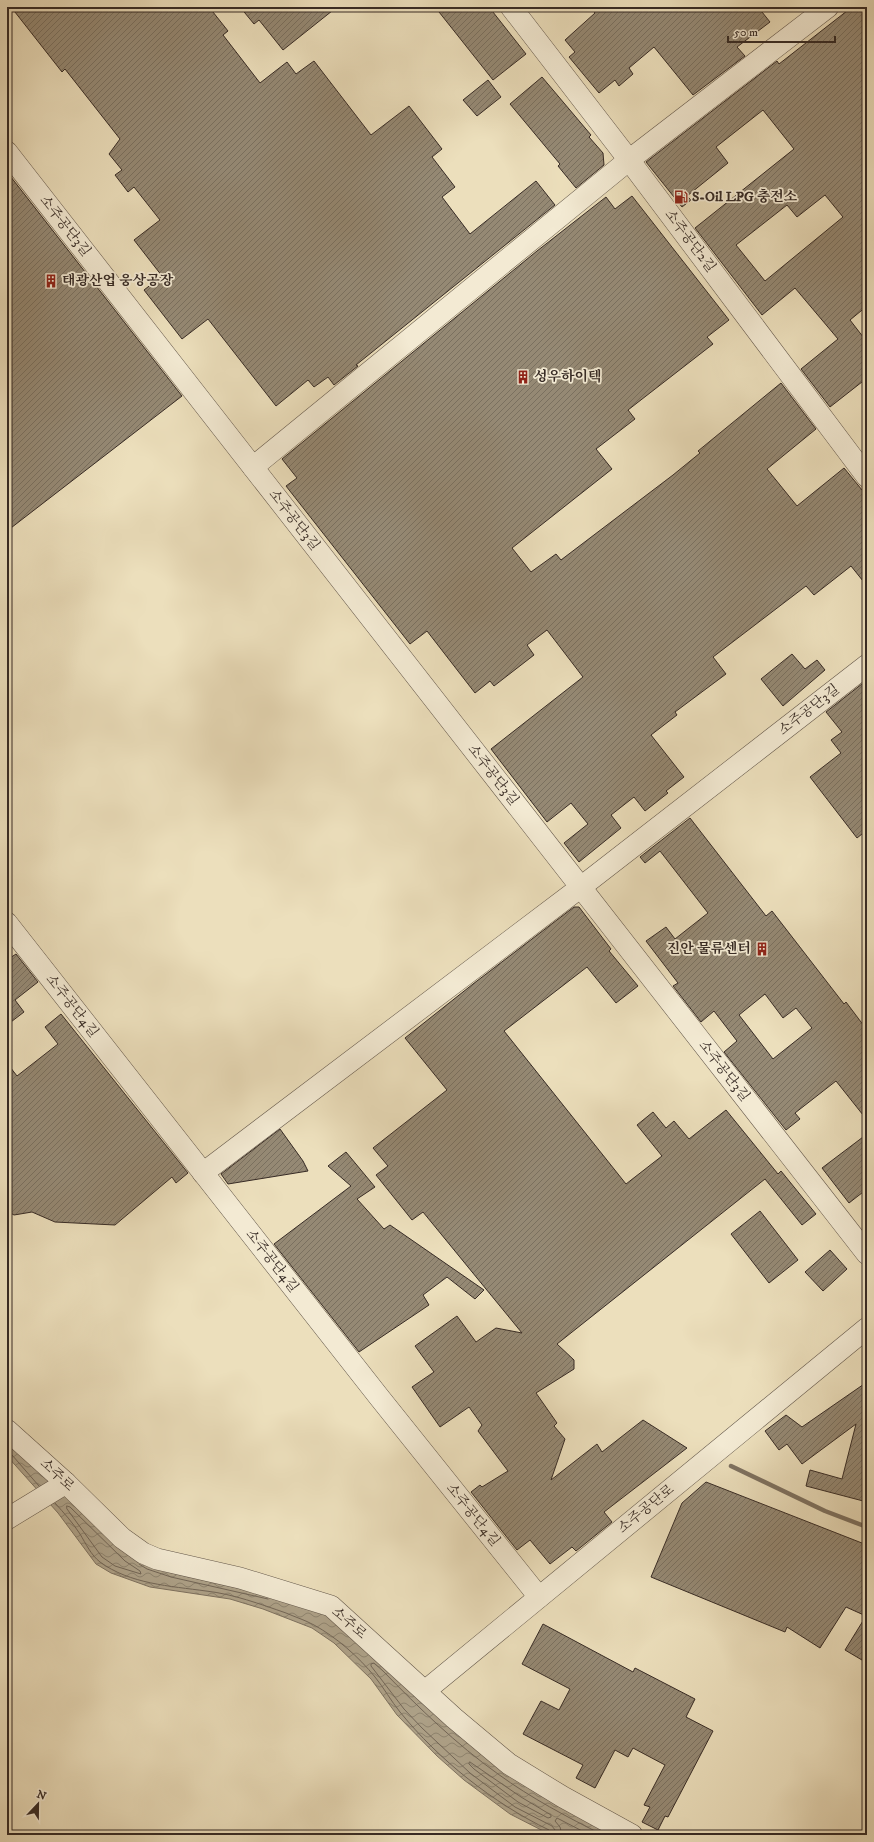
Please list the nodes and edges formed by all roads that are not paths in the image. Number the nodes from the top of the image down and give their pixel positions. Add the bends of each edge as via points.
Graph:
1 (511, 7) edge
2 (828, 7) edge
3 (7, 152) edge
4 (629, 160) junction
5 (253, 467) junction
6 (867, 477) edge
7 (867, 666) edge
8 (581, 887) junction
9 (7, 923) edge
10 (203, 1173) junction
11 (867, 1254) edge
12 (867, 1328) edge
13 (7, 1430) edge
14 (66, 1483) junction
15 (7, 1518) edge
16 (538, 1597) junction
17 (425, 1691) junction
18 (632, 1835) edge

1 - 4 street, 소주공단2길
2 - 4 street
3 - 5 street, 소주공단3길
4 - 5 street
4 - 6 street, 소주공단2길
5 - 8 street, 소주공단3길
7 - 8 street, 소주공단3길
8 - 10 street
8 - 11 street, 소주공단3길
9 - 10 street, 소주공단4길
10 - 16 street, 소주공단4길
12 - 16 street, 소주공단로
13 - 14 street, 소주로
14 - 15 street
14 - 17 street, 소주로 via 122,1538 143,1553 157,1559 240,1578 331,1606
16 - 17 street, 소주공단로
17 - 18 street, 소주로 via 510,1764

